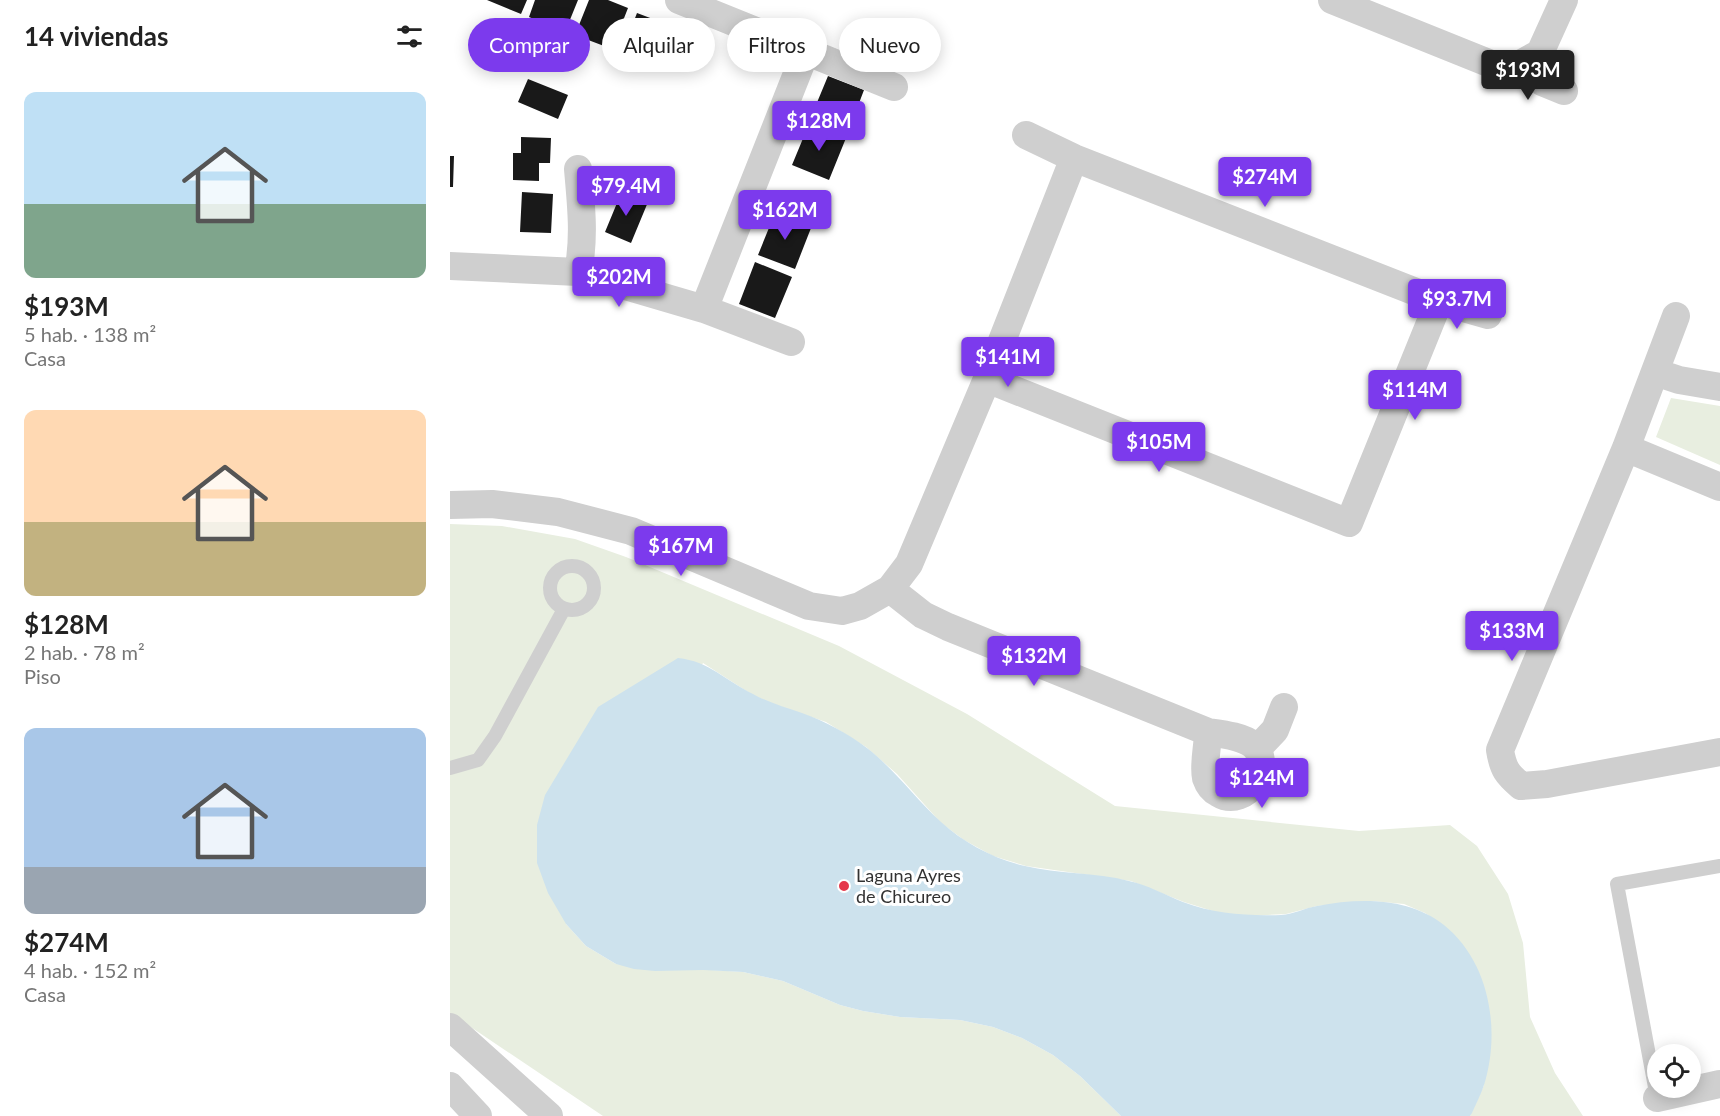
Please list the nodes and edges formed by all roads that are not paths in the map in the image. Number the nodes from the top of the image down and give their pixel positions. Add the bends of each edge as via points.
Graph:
1 (679, 0) edge
2 (1332, 0) edge
3 (1564, 0) edge
4 (727, 19) edge
5 (827, 60) edge
6 (1520, 64) junction
7 (798, 72) edge
8 (894, 87) dead end
9 (1564, 91) dead end
10 (1026, 135) dead end
11 (1074, 158) junction
12 (578, 169) dead end
13 (450, 266) edge
14 (578, 272) junction
15 (1438, 301) junction
16 (704, 309) junction
17 (1488, 315) dead end
18 (1676, 316) dead end
19 (790, 342) dead end
20 (1655, 372) junction
21 (987, 379) junction
22 (1720, 387) edge
23 (1626, 448) junction
24 (1720, 486) edge
25 (450, 505) edge
26 (890, 589) junction
27 (564, 609) dead end
28 (1284, 707) dead end
29 (1208, 732) junction
30 (1257, 749) junction
31 (1720, 752) edge
32 (450, 768) edge
33 (1720, 866) edge
34 (450, 1027) edge
35 (1647, 1044) edge
36 (1720, 1084) edge
37 (450, 1086) edge
38 (514, 1086) junction
39 (1701, 1088) edge
40 (478, 1116) edge
41 (510, 1116) edge
42 (549, 1116) edge

1 - 4 street
2 - 6 street via 1502,68
3 - 6 street via 1539,53
5 - 8 street
6 - 9 street
7 - 16 street
10 - 11 street
11 - 15 street
11 - 21 street
12 - 14 street via 583,242
13 - 14 street
14 - 16 street
15 - 17 street
15 - 21 street via 1349,523
16 - 19 street
18 - 20 street
20 - 22 street
20 - 23 street
21 - 26 street via 909,564
23 - 24 street
23 - 31 street via 1500,750 1502,766 1521,786
25 - 26 street via 492,504 558,512 631,531 809,606 842,611
26 - 29 street via 923,615 948,627
27 - 32 lane via 478,760
28 - 30 street via 1275,730
29 - 30 street via 1245,741
29 - 30 street via 1206,777 1220,794 1235,797 1250,789 1261,760
33 - 35 lane via 1617,884
34 - 38 street
36 - 39 street
37 - 40 street
38 - 41 street via 516,1103
38 - 42 street

